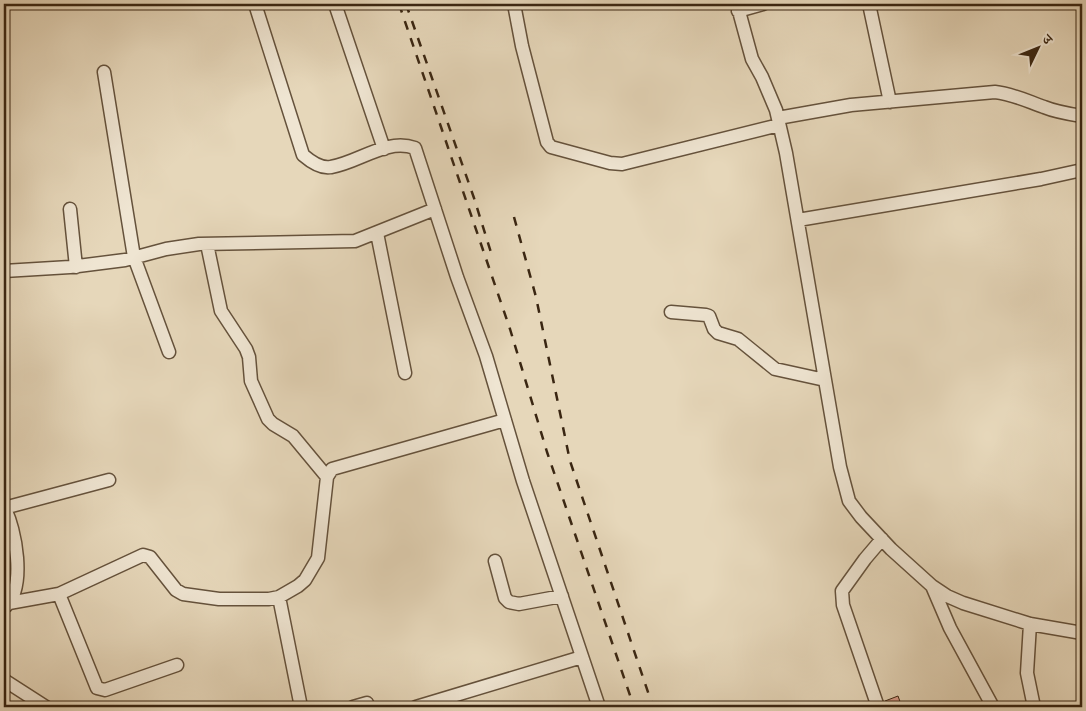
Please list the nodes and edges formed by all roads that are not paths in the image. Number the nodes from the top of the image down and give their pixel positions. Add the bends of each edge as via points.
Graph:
1 (255, 4) edge
2 (335, 4) edge
3 (514, 4) edge
4 (763, 4) edge
5 (869, 4) edge
6 (738, 7) edge
7 (104, 72) dead end
8 (890, 102) junction
9 (1082, 116) edge
10 (778, 122) junction
11 (384, 149) junction
12 (1082, 170) edge
13 (70, 209) dead end
14 (435, 209) junction
15 (798, 220) junction
16 (376, 233) junction
17 (207, 244) junction
18 (134, 257) junction
19 (76, 266) junction
20 (4, 271) edge
21 (671, 312) dead end
22 (169, 352) dead end
23 (405, 373) dead end
24 (825, 380) junction
25 (505, 420) junction
26 (327, 477) junction
27 (109, 480) dead end
28 (4, 508) edge
29 (882, 540) junction
30 (495, 560) dead end
31 (932, 586) junction
32 (59, 594) junction
33 (562, 596) junction
34 (278, 597) junction
35 (6, 605) edge
36 (1030, 624) junction
37 (1082, 633) edge
38 (582, 657) junction
39 (177, 665) dead end
40 (4, 680) edge
41 (367, 702) dead end
42 (46, 707) edge
43 (301, 707) edge
44 (353, 707) edge
45 (416, 707) edge
46 (599, 707) edge
47 (878, 707) edge
48 (993, 707) edge
49 (1034, 707) edge

1 - 11 street via 303,155 313,163 330,168
2 - 11 street
3 - 10 street via 522,46 551,147 622,164
4 - 6 street
5 - 8 street
6 - 10 street via 752,59
7 - 18 street
8 - 9 street via 995,92
8 - 10 street via 851,105
10 - 15 street
11 - 14 street via 393,146 415,148
12 - 15 street
13 - 19 street
14 - 16 street
14 - 25 street
15 - 24 street
16 - 17 street via 355,241
16 - 23 street
17 - 18 street
17 - 26 street via 222,311 246,349 251,381 268,419 293,436
18 - 19 street
18 - 22 street
19 - 20 street
21 - 24 street via 709,316 718,333 738,339 775,369
24 - 29 street via 849,501
25 - 26 street via 337,467
25 - 33 street
26 - 34 street via 318,558 305,580
27 - 28 street
28 - 35 street via 10,519 18,576 15,592
29 - 31 street
29 - 47 street via 842,591 843,605
30 - 33 street via 505,598 509,602 518,604
31 - 36 street via 963,603
31 - 48 street via 950,628
32 - 34 street via 146,555 183,594 219,599
32 - 35 street
32 - 39 street via 98,688 105,690
33 - 38 street
34 - 43 street
36 - 37 street
36 - 49 street via 1028,673
38 - 45 street
38 - 46 street
40 - 42 street
41 - 44 street

